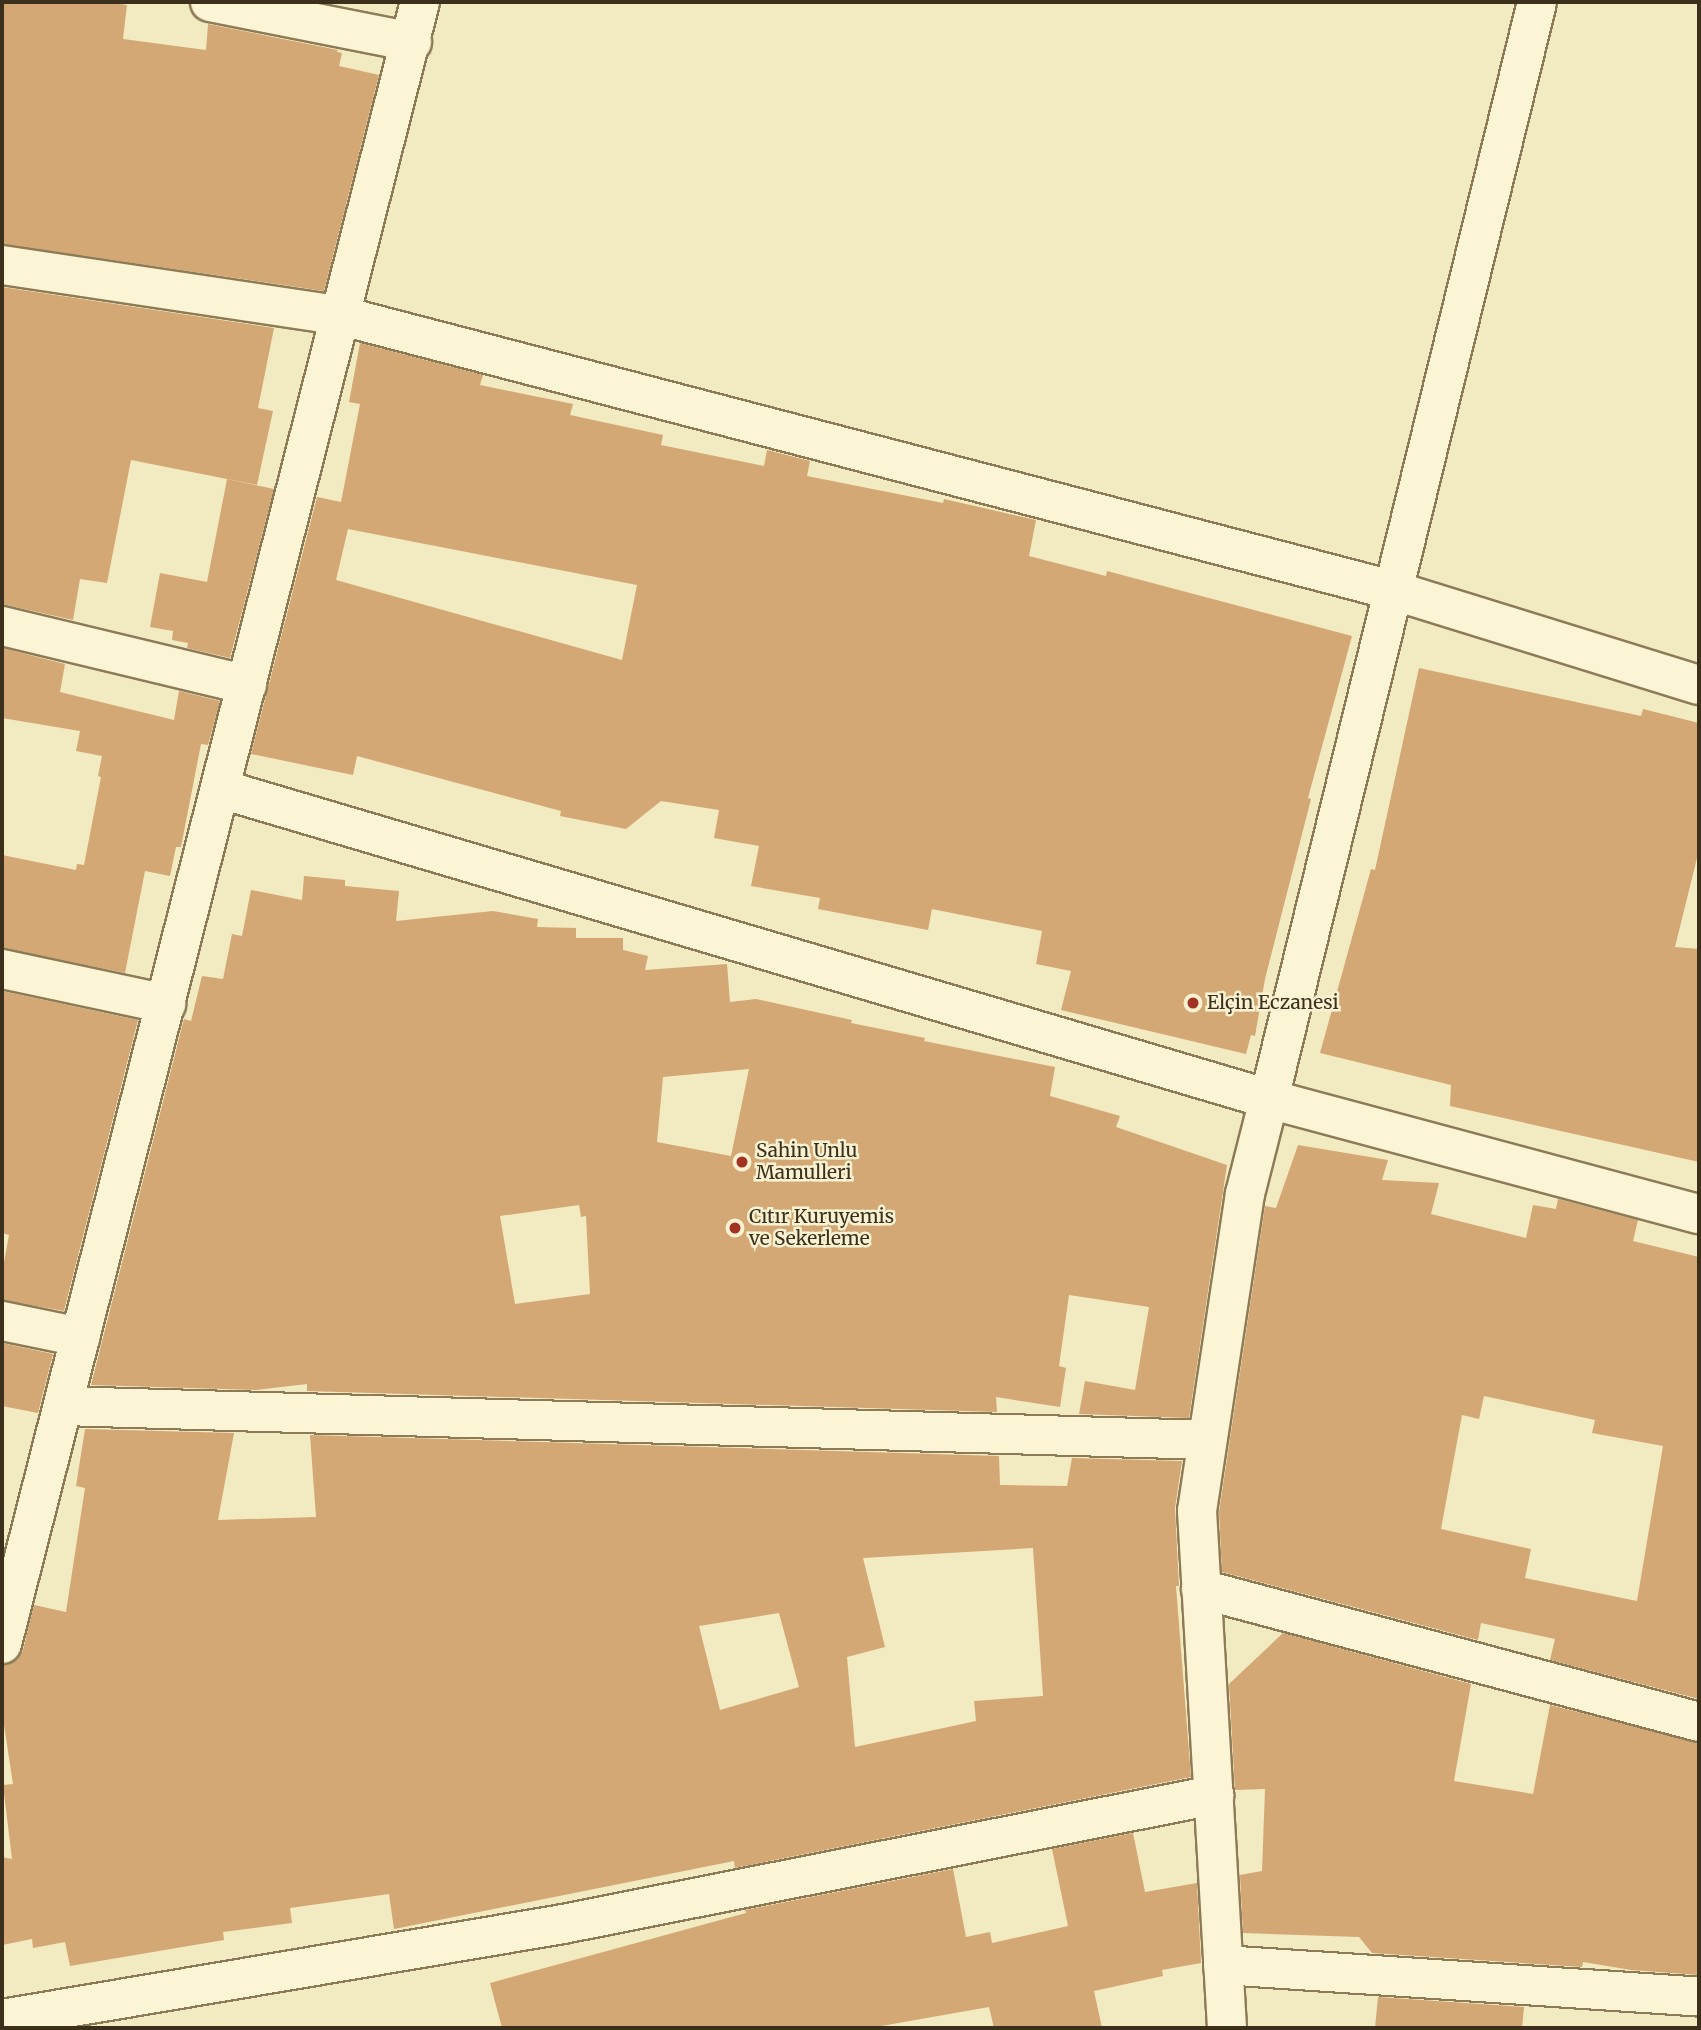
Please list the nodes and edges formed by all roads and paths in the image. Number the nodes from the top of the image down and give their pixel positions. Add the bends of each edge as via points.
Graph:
1 (210, 2) edge
2 (420, 2) edge
3 (1537, 2) edge
4 (412, 42) junction
5 (2, 265) edge
6 (342, 316) junction
7 (1392, 590) junction
8 (2, 626) edge
9 (247, 685) junction
10 (1699, 685) edge
11 (221, 789) junction
12 (2, 970) edge
13 (166, 1004) junction
14 (1269, 1099) junction
15 (1699, 1214) edge
16 (2, 1321) edge
17 (79, 1337) junction
18 (63, 1406) junction
19 (1207, 1440) junction
20 (1201, 1589) junction
21 (2, 1644) edge
22 (1699, 1723) edge
23 (1214, 1796) junction
24 (1223, 1965) junction
25 (1699, 1997) edge
26 (2, 2019) edge
27 (1227, 2028) edge

1 - 4 street
2 - 4 street
3 - 7 street
4 - 6 street
5 - 6 street
6 - 7 street
6 - 9 street
7 - 10 street
7 - 14 street
8 - 9 street
9 - 11 street
11 - 13 street
11 - 14 street
12 - 13 street
13 - 17 street
14 - 15 street
14 - 19 street via 1245,1194
16 - 17 street
17 - 18 street
18 - 19 street
18 - 21 street
19 - 20 street via 1197,1511
20 - 22 street
20 - 23 street
23 - 24 street
23 - 26 street via 563,1924
24 - 25 street
24 - 27 street

